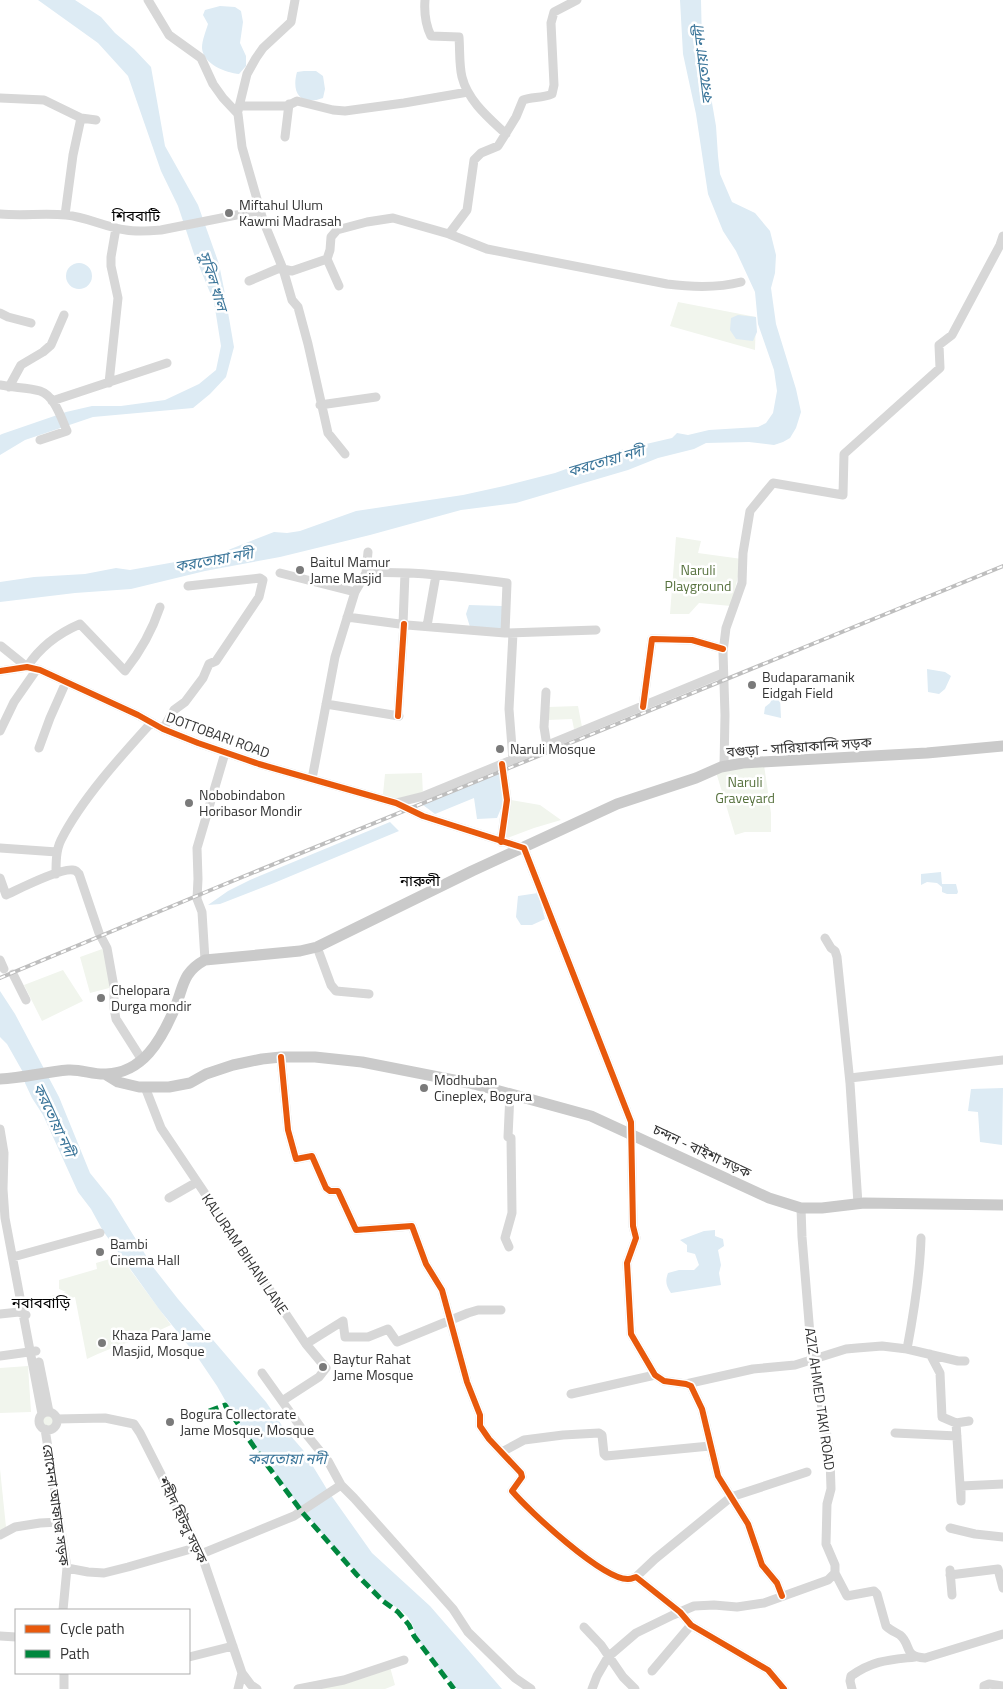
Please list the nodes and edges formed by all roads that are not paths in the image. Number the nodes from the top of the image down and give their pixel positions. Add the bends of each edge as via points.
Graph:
1 (148, 0) edge
2 (295, 0) edge
3 (425, 0) edge
4 (577, 0) edge
5 (468, 92) junction
6 (0, 98) edge
7 (289, 104) junction
8 (239, 110) junction
9 (81, 118) junction
10 (96, 120) dead end
11 (506, 134) junction
12 (285, 137) dead end
13 (262, 210) junction
14 (0, 214) edge
15 (65, 215) junction
16 (116, 228) junction
17 (449, 234) junction
18 (1003, 236) edge
19 (327, 259) junction
20 (282, 268) junction
21 (249, 281) dead end
22 (741, 282) dead end
23 (339, 286) dead end
24 (0, 313) edge
25 (64, 315) dead end
26 (31, 323) dead end
27 (167, 363) dead end
28 (109, 383) junction
29 (4, 386) edge
30 (376, 397) dead end
31 (52, 401) junction
32 (320, 405) junction
33 (40, 440) dead end
34 (345, 454) dead end
35 (368, 552) dead end
36 (280, 573) dead end
37 (366, 573) junction
38 (405, 573) junction
39 (436, 575) junction
40 (188, 586) dead end
41 (355, 592) junction
42 (160, 607) dead end
43 (347, 617) junction
44 (403, 624) junction
45 (427, 626) junction
46 (596, 630) dead end
47 (509, 633) junction
48 (0, 646) edge
49 (723, 649) junction
50 (28, 667) junction
51 (37, 669) junction
52 (0, 671) edge
53 (723, 673) junction
54 (66, 682) junction
55 (546, 692) dead end
56 (326, 704) junction
57 (643, 707) junction
58 (151, 723) junction
59 (163, 729) junction
60 (0, 731) edge
61 (547, 746) junction
62 (1003, 746) edge
63 (40, 748) dead end
64 (225, 753) junction
65 (513, 760) junction
66 (502, 764) junction
67 (724, 766) junction
68 (312, 779) junction
69 (396, 803) junction
70 (502, 842) junction
71 (0, 848) edge
72 (524, 848) junction
73 (57, 852) junction
74 (56, 874) junction
75 (0, 878) edge
76 (825, 938) dead end
77 (317, 947) junction
78 (205, 960) junction
79 (13, 974) dead end
80 (369, 994) dead end
81 (26, 1000) dead end
82 (281, 1057) junction
83 (142, 1060) junction
84 (1003, 1060) edge
85 (105, 1074) junction
86 (850, 1078) junction
87 (0, 1079) edge
88 (145, 1087) junction
89 (510, 1093) junction
90 (0, 1129) edge
91 (632, 1135) junction
92 (197, 1182) junction
93 (169, 1198) dead end
94 (858, 1204) junction
95 (1003, 1205) edge
96 (801, 1208) junction
97 (100, 1233) dead end
98 (921, 1238) dead end
99 (509, 1247) dead end
100 (13, 1257) junction
101 (500, 1310) dead end
102 (0, 1314) edge
103 (23, 1316) junction
104 (0, 1318) edge
105 (450, 1320) junction
106 (306, 1344) junction
107 (907, 1349) junction
108 (34, 1352) junction
109 (930, 1354) junction
110 (0, 1356) edge
111 (812, 1359) junction
112 (965, 1361) dead end
113 (262, 1373) dead end
114 (655, 1376) junction
115 (686, 1384) junction
116 (571, 1394) dead end
117 (282, 1401) junction
118 (45, 1413) junction
119 (57, 1419) junction
120 (956, 1422) junction
121 (969, 1422) dead end
122 (45, 1429) junction
123 (895, 1433) dead end
124 (957, 1436) junction
125 (710, 1446) junction
126 (502, 1452) junction
127 (807, 1472) dead end
128 (1003, 1484) edge
129 (340, 1485) junction
130 (731, 1496) junction
131 (60, 1522) junction
132 (950, 1528) dead end
133 (0, 1535) edge
134 (1003, 1537) edge
135 (199, 1551) junction
136 (67, 1568) junction
137 (836, 1573) junction
138 (636, 1577) junction
139 (1003, 1588) edge
140 (952, 1595) dead end
141 (782, 1596) junction
142 (63, 1609) edge
143 (680, 1612) junction
144 (690, 1625) junction
145 (584, 1627) dead end
146 (1003, 1634) edge
147 (0, 1636) edge
148 (15, 1637) edge
149 (233, 1646) junction
150 (190, 1657) edge
151 (608, 1657) junction
152 (916, 1658) junction
153 (404, 1660) dead end
154 (652, 1671) dead end
155 (242, 1673) junction
156 (64, 1674) edge
157 (1003, 1686) edge
158 (64, 1689) edge
159 (238, 1689) edge
160 (257, 1689) edge
161 (298, 1689) edge
162 (531, 1689) edge
163 (592, 1689) edge
164 (635, 1689) edge
165 (784, 1689) edge
166 (852, 1689) edge
167 (984, 1689) edge

1 - 8 street via 169,35 199,56 223,98
2 - 8 street via 291,22 262,48 247,74
3 - 5 street via 424,12 431,36 459,37 462,77
4 - 11 street via 554,12 551,23 552,94 522,100
5 - 7 street via 345,111 297,101
5 - 11 street
6 - 9 street via 44,100
7 - 8 street
7 - 12 street
8 - 13 street via 242,147
9 - 10 street
9 - 15 street
11 - 17 street via 498,146 481,153 474,160 467,210
13 - 16 street via 147,231
13 - 20 street
14 - 15 street
15 - 16 street via 91,219
16 - 28 street via 111,266 118,298
17 - 19 street via 400,219 381,219 338,230 331,237
17 - 22 street via 487,248 667,284 688,287
18 - 49 street via 952,335 939,345 940,368 844,454 843,495 772,483 750,511 742,583 726,628
19 - 20 street via 292,271
19 - 23 street
20 - 21 street
20 - 32 street via 292,300 298,307
24 - 26 street
25 - 29 street via 51,345 21,364
27 - 28 street
28 - 31 street
29 - 31 street via 40,391
30 - 32 street
31 - 33 street via 67,431
32 - 34 street via 330,437
35 - 37 street
36 - 41 street
37 - 38 street
37 - 41 street
38 - 39 street
38 - 44 street
39 - 45 street
39 - 47 street via 507,583
40 - 59 street via 263,580 259,597 247,616 216,661 209,664 185,702 174,710
41 - 43 street
42 - 50 street via 137,656 125,671 80,624 62,632 33,657
43 - 44 street
43 - 56 street
44 - 45 street
44 - 56 street via 399,716
45 - 47 street
46 - 47 street
47 - 65 street
48 - 50 street
49 - 53 street
49 - 57 street via 692,640 652,639
50 - 51 street, DOTTOBARI ROAD
50 - 52 street, DOTTOBARI ROAD
51 - 54 street, DOTTOBARI ROAD
51 - 60 street via 14,702
53 - 57 street
53 - 67 street
54 - 58 street, DOTTOBARI ROAD
54 - 63 street
55 - 61 street via 544,727
56 - 68 street
57 - 61 street
58 - 59 street, DOTTOBARI ROAD
58 - 73 street via 84,805 61,840
59 - 64 street, DOTTOBARI ROAD
61 - 65 street
62 - 67 main road, বগুড়া - সারিয়াকান্দি সড়ক
64 - 68 street, DOTTOBARI ROAD
64 - 78 street via 197,848 197,899 202,912
65 - 66 street
66 - 69 street via 423,796
66 - 70 street via 507,800
67 - 72 main road, বগুড়া - সারিয়াকান্দি সড়ক via 617,804
68 - 69 street, DOTTOBARI ROAD
69 - 70 street, DOTTOBARI ROAD via 423,816
70 - 72 street, DOTTOBARI ROAD
71 - 73 street
72 - 77 main road, বগুড়া - সারিয়াকান্দি সড়ক
72 - 91 street via 631,1122
73 - 74 street
74 - 75 street via 6,895
74 - 83 street via 75,870 79,874 107,948 116,1019
76 - 86 street via 836,951
77 - 78 main road, বগুড়া - সারিয়াকান্দি সড়ক
77 - 80 street via 336,991
78 - 83 main road via 187,974 164,1031 154,1049
79 - 81 street
82 - 88 main road, চন্দন - বাইশা সড়ক via 233,1065 190,1083
82 - 89 main road, চন্দন - বাইশা সড়ক via 362,1062
82 - 105 street via 288,1130 296,1158 312,1156 326,1188 338,1191 356,1230 412,1226 426,1264 442,1290
83 - 85 main road via 120,1073
84 - 86 street
85 - 87 main road via 69,1070
85 - 88 main road, চন্দন - বাইশা সড়ক via 118,1082
86 - 94 street
88 - 92 street, KALURAM BIHANI LANE via 161,1128
89 - 91 main road, চন্দন - বাইশা সড়ক via 590,1116
89 - 99 street via 508,1136 511,1138 512,1213 505,1238
90 - 100 street via 4,1153 5,1218
91 - 96 main road, চন্দন - বাইশা সড়ক via 768,1198
91 - 114 street via 633,1226 636,1238 627,1262 630,1334
92 - 93 street
92 - 106 street, KALURAM BIHANI LANE
94 - 95 main road, চন্দন - বাইশা সড়ক
94 - 96 main road, চন্দন - বাইশা সড়ক
96 - 111 street, AZIZ AHMED TAKI ROAD
97 - 100 street
98 - 107 street
100 - 103 street
101 - 105 street via 478,1310
102 - 103 street
103 - 104 street
103 - 108 street via 29,1320
105 - 106 street via 397,1342 388,1330 368,1338 345,1337 343,1321
105 - 126 street via 480,1415 480,1426
106 - 117 street, KALURAM BIHANI LANE via 326,1370
107 - 109 street
107 - 111 street via 857,1348
108 - 110 street
108 - 118 street
109 - 112 street
109 - 120 street via 940,1373 942,1417
111 - 115 street
111 - 137 street, AZIZ AHMED TAKI ROAD via 830,1458 832,1489 827,1504 826,1544
113 - 117 street
114 - 115 street via 664,1381
114 - 116 street
115 - 125 street via 691,1386 702,1409
117 - 129 street via 328,1461
118 - 119 street via 54,1414
118 - 122 street via 39,1422
119 - 122 street via 53,1428
119 - 135 street, শহীদ হিটলু সড়ক via 105,1418 134,1424
120 - 121 street
120 - 124 street
122 - 131 street, রোমেনা আফাজ সড়ক
123 - 124 street
124 - 128 street via 961,1501 961,1486
125 - 126 street via 606,1456 600,1433 524,1440
125 - 130 street via 718,1476
126 - 138 street via 522,1474 512,1491 525,1506 603,1569 628,1579
127 - 130 street
129 - 135 street via 294,1516
129 - 162 street via 453,1609 468,1632 515,1678
130 - 138 street
130 - 141 street via 748,1524 762,1565 777,1583
131 - 133 street via 14,1527
131 - 136 street, রোমেনা আফাজ সড়ক
132 - 134 street
135 - 136 street via 104,1573
135 - 149 street, শহীদ হিটলু সড়ক
136 - 142 street, রোমেনা আফাজ সড়ক
137 - 141 street via 828,1580
137 - 152 street, AZIZ AHMED TAKI ROAD via 847,1596 874,1591 877,1594 887,1628 901,1636
138 - 143 street
139 - 140 street via 998,1569 950,1572
141 - 143 street via 746,1606 694,1606
143 - 144 street
143 - 151 street via 636,1634
144 - 154 street
144 - 165 street via 768,1670
145 - 151 street
146 - 152 street
147 - 148 street
149 - 150 street
149 - 155 street, শহীদ হিটলু সড়ক
151 - 163 street
151 - 164 street
152 - 166 street via 880,1661 859,1670 851,1676
153 - 161 street via 344,1680
155 - 159 street
155 - 160 street, শহীদ হিটলু সড়ক
156 - 158 street
157 - 167 street via 989,1684

